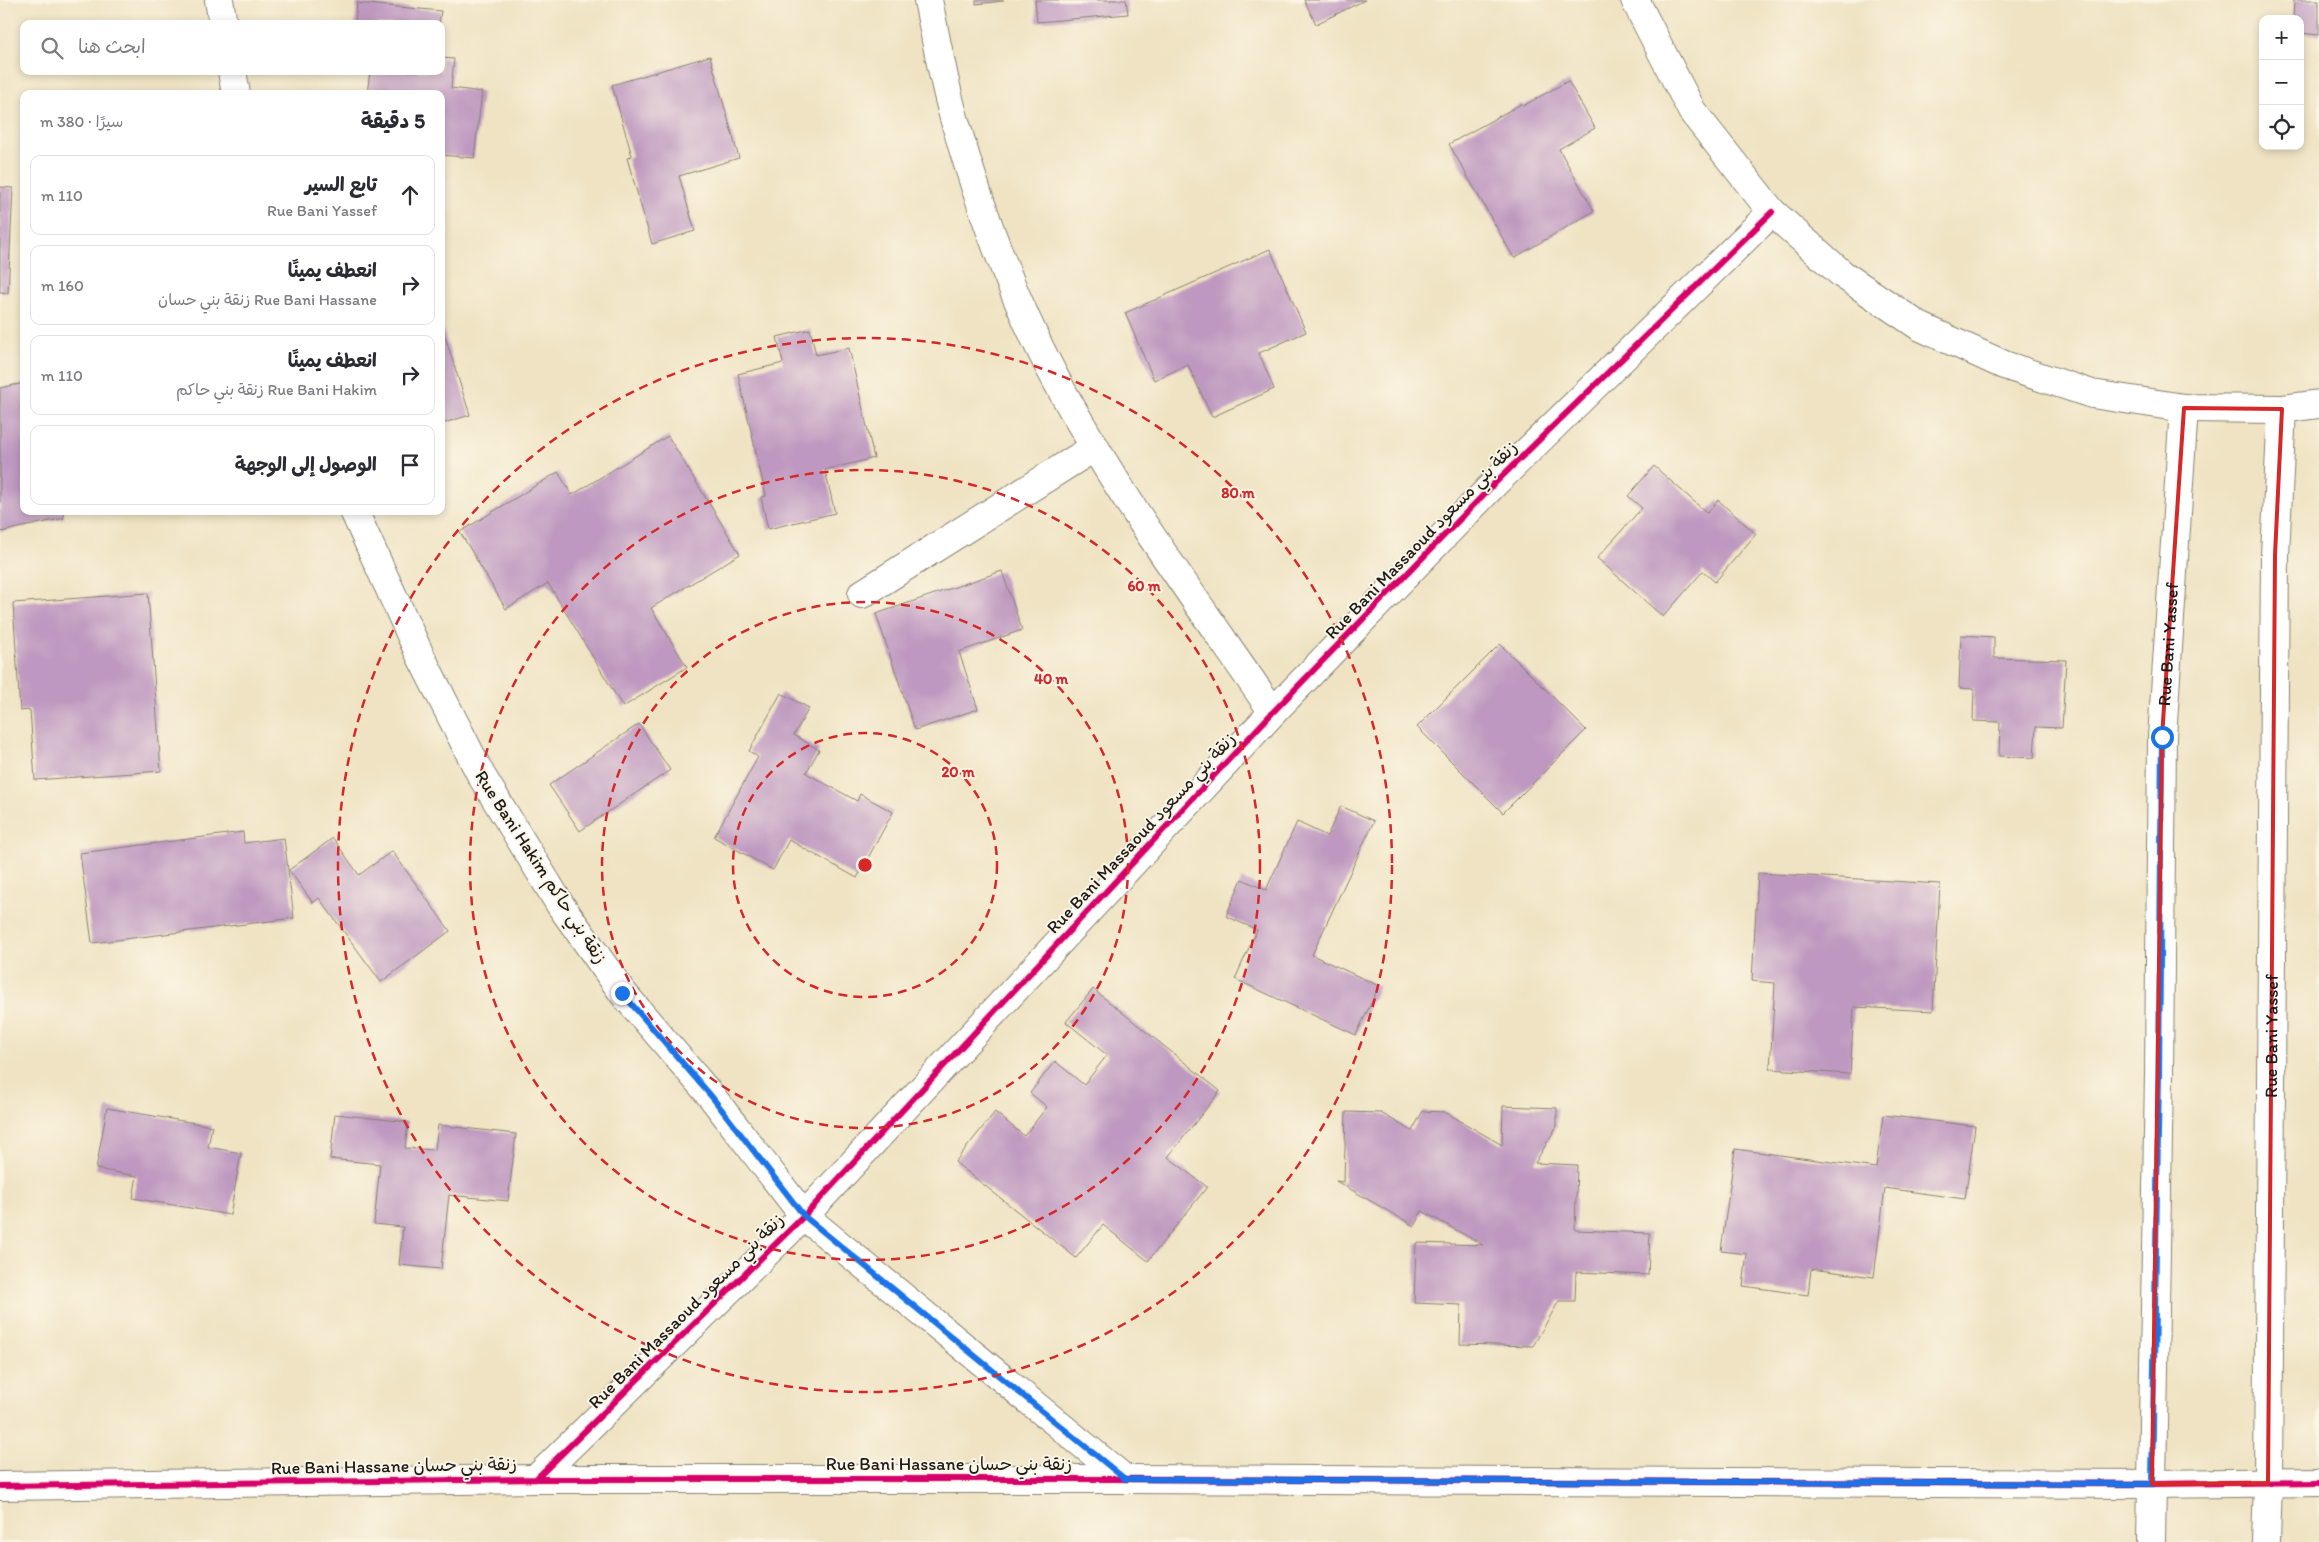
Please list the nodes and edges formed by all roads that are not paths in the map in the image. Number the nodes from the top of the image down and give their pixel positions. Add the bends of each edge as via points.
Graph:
1 (219, 0) edge
2 (928, 0) edge
3 (1635, 0) edge
4 (222, 20) edge
5 (233, 75) edge
6 (235, 90) edge
7 (1772, 212) junction
8 (2319, 404) edge
9 (2184, 408) junction
10 (2282, 409) junction
11 (1095, 447) junction
12 (356, 515) edge
13 (862, 594) dead end
14 (1274, 712) junction
15 (804, 1216) junction
16 (536, 1479) junction
17 (1125, 1479) junction
18 (2268, 1482) junction
19 (2319, 1482) edge
20 (2152, 1484) junction
21 (0, 1486) edge
22 (2151, 1542) edge
23 (2266, 1542) edge

1 - 4 street
2 - 11 street via 954,117 985,213 1049,365
3 - 7 street via 1692,111
5 - 6 street
7 - 9 street via 1842,274 1928,330 2004,365 2092,394
7 - 14 street, Rue Bani Massaoud زنقة بني مسعود via 1492,486
8 - 10 street
9 - 10 street
9 - 20 street, Rue Bani Yassef via 2162,737
10 - 18 street, Rue Bani Yassef via 2275,555
11 - 13 street
11 - 14 street via 1174,569
12 - 15 street, Rue Bani Hakim زنقة بني حاكم via 420,655 481,775 561,906 622,993 712,1097
14 - 15 street, Rue Bani Massaoud زنقة بني مسعود
15 - 16 street, Rue Bani Massaoud زنقة بني مسعود
15 - 17 street, Rue Bani Hakim زنقة بني حاكم
16 - 17 street, Rue Bani Hassane زنقة بني حسان
16 - 21 street, Rue Bani Hassane زنقة بني حسان
17 - 20 street, Rue Bani Hassane زنقة بني حسان
18 - 19 street, Rue Bani Hassane زنقة بني حسان
18 - 20 street, Rue Bani Hassane زنقة بني حسان
18 - 23 street, Rue Bani Yassef
20 - 22 street, Rue Bani Yassef

